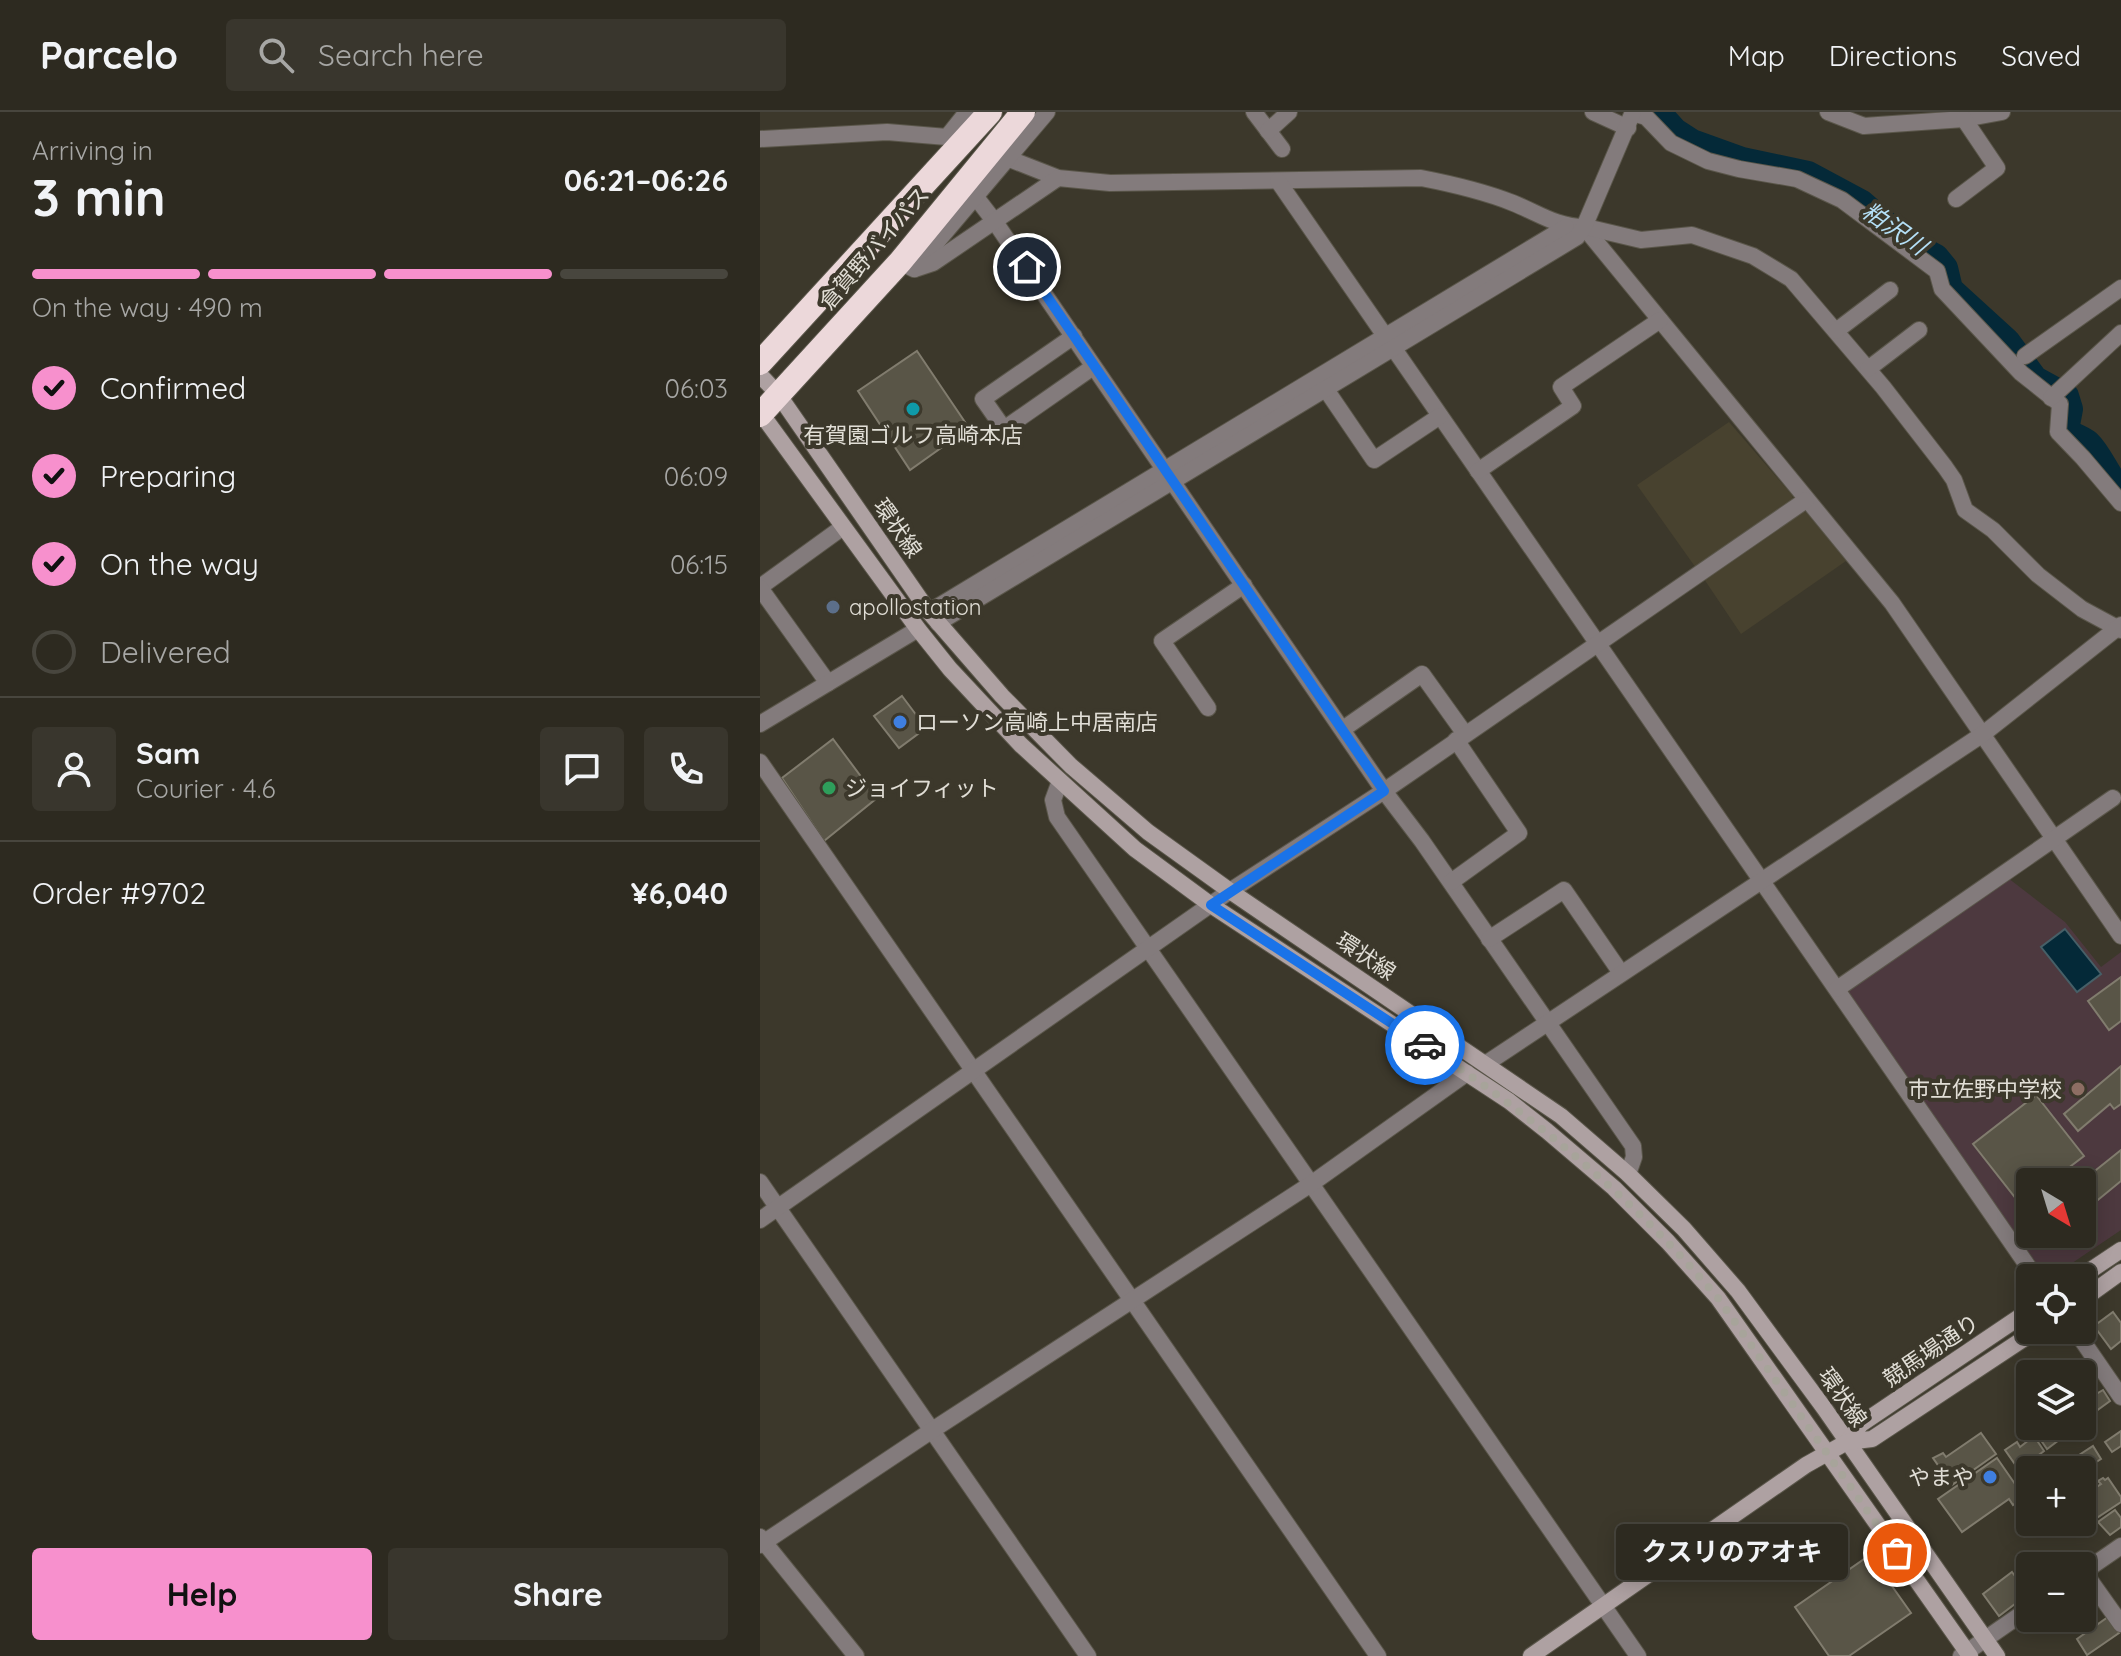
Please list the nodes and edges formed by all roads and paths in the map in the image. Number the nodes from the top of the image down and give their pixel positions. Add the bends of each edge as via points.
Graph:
1 (990, 112) edge
2 (1023, 112) edge
3 (1047, 112) edge
4 (1254, 112) edge
5 (1289, 112) edge
6 (1593, 112) edge
7 (1828, 112) edge
8 (2002, 112) edge
9 (1631, 118) edge
10 (1964, 119) junction
11 (956, 120) edge
12 (1268, 131) junction
13 (760, 139) edge
14 (1282, 149) dead end
15 (1007, 158) junction
16 (1058, 178) junction
17 (1278, 181) junction
18 (975, 196) junction
19 (1956, 199) dead end
20 (995, 222) junction
21 (1566, 227) junction
22 (1584, 227) junction
23 (907, 265) junction
24 (835, 281) junction
25 (2121, 288) edge
26 (1890, 290) dead end
27 (1660, 320) junction
28 (1919, 330) dead end
29 (1836, 331) junction
30 (2121, 333) edge
31 (1074, 336) junction
32 (1390, 340) junction
33 (2025, 356) dead end
34 (760, 363) edge
35 (1093, 367) junction
36 (1868, 369) junction
37 (760, 375) edge
38 (1325, 388) junction
39 (778, 394) junction
40 (2051, 398) junction
41 (760, 414) edge
42 (1440, 416) junction
43 (1478, 471) junction
44 (1169, 474) junction
45 (1806, 500) junction
46 (2121, 503) edge
47 (843, 527) junction
48 (1244, 585) junction
49 (760, 588) edge
50 (933, 617) junction
51 (2120, 627) edge
52 (918, 629) junction
53 (1596, 642) junction
54 (828, 683) junction
55 (1208, 708) dead end
56 (760, 724) edge
57 (1343, 729) junction
58 (1983, 734) junction
59 (1460, 737) junction
60 (760, 762) edge
61 (1060, 781) junction
62 (1384, 791) junction
63 (2113, 798) dead end
64 (2055, 840) junction
65 (1762, 880) junction
66 (1451, 882) junction
67 (1230, 891) junction
68 (1211, 905) junction
69 (2121, 936) edge
70 (1489, 939) junction
71 (1147, 950) junction
72 (1621, 973) junction
73 (1837, 989) junction
74 (1547, 1023) junction
75 (1487, 1063) junction
76 (972, 1072) junction
77 (1467, 1073) junction
78 (1628, 1174) junction
79 (760, 1182) edge
80 (1311, 1184) junction
81 (778, 1208) junction
82 (760, 1220) edge
83 (2121, 1250) edge
84 (2026, 1264) edge
85 (2096, 1267) edge
86 (2121, 1272) edge
87 (2096, 1290) edge
88 (1133, 1299) junction
89 (2016, 1319) edge
90 (2016, 1344) edge
91 (2085, 1344) edge
92 (2121, 1397) edge
93 (931, 1431) junction
94 (1847, 1442) junction
95 (1827, 1453) junction
96 (761, 1542) edge
97 (2121, 1546) edge
98 (2096, 1564) edge
99 (2096, 1590) edge
100 (1601, 1606) junction
101 (2016, 1618) edge
102 (2121, 1624) edge
103 (1985, 1639) junction
104 (1966, 1655) edge
105 (856, 1656) edge
106 (1088, 1656) edge
107 (1378, 1656) edge
108 (1531, 1656) edge
109 (1638, 1656) edge
110 (1997, 1656) edge

1 - 24 highway, 倉賀野バイパス
2 - 23 highway, 倉賀野バイパス
3 - 15 street
4 - 12 street
5 - 12 street
6 - 9 street
7 - 10 street via 1864,126
8 - 10 street
9 - 22 street
9 - 40 street via 1646,117 1671,143 1708,161 1797,179 1842,200 1937,271 1942,289
10 - 19 street via 1997,168
11 - 13 street via 887,132
11 - 24 highway via 847,247
12 - 14 street
15 - 16 street
15 - 18 street
16 - 17 street via 1110,183
16 - 20 street
17 - 21 street via 1421,178 1500,198
17 - 32 street
18 - 20 street
18 - 23 street
20 - 23 street via 923,268
20 - 31 street
21 - 22 street
21 - 32 street
22 - 27 street
22 - 29 street via 1641,240 1692,235 1753,256 1791,279
22 - 32 street via 1577,237
23 - 39 highway, 倉賀野バイパス
24 - 34 highway, 倉賀野バイパス
25 - 33 street
26 - 29 street
27 - 43 street via 1561,387 1573,406
27 - 45 street
28 - 36 street
29 - 36 street
30 - 40 street
31 - 35 street
31 - 35 street via 983,399 1004,429
32 - 38 street
32 - 42 street
32 - 44 street
35 - 44 street
36 - 51 street via 1950,473 1965,510 2082,609
37 - 39 street, 環状線
38 - 42 street via 1374,460
38 - 44 street
39 - 41 highway, 倉賀野バイパス
39 - 50 street, 環状線
40 - 46 street via 2060,404 2058,432
41 - 47 street, 環状線
42 - 43 street
43 - 53 street
44 - 48 street
44 - 50 street
45 - 53 street
45 - 58 street via 1892,603
47 - 49 street
47 - 52 street, 環状線
48 - 55 street via 1162,641
48 - 57 street
49 - 54 street
50 - 67 street, 環状線 via 1071,766 1148,832
51 - 58 street
52 - 54 street
52 - 61 street, 環状線 via 984,708
53 - 59 street
53 - 65 street
54 - 56 street
57 - 59 street via 1422,674
57 - 62 street
58 - 64 street
58 - 65 street
59 - 62 street
59 - 66 street via 1519,833
60 - 76 street
61 - 68 street, 環状線 via 1135,849
61 - 71 street via 1053,800 1057,817
62 - 66 street
62 - 67 street
63 - 64 street
64 - 69 street
64 - 73 street
65 - 72 street
65 - 73 street
66 - 70 street
67 - 68 street
67 - 75 street, 環状線
68 - 71 street
68 - 77 street, 環状線
70 - 72 street via 1564,890
70 - 74 street
71 - 76 street
71 - 80 street
72 - 74 street
73 - 84 street
74 - 75 street
74 - 78 street via 1633,1146
75 - 78 street, 環状線 via 1561,1116
76 - 81 street
76 - 88 street
77 - 80 street
77 - 95 street, 環状線 via 1547,1131 1642,1214 1718,1298
78 - 94 street, 環状線 via 1738,1291
79 - 81 street
80 - 88 street
80 - 100 street
81 - 82 street
81 - 93 street
83 - 85 street
86 - 87 street
88 - 93 street
88 - 107 street
89 - 94 street, 競馬場通り via 1861,1424
90 - 94 street, 競馬場通り via 1872,1439
91 - 92 street
93 - 96 street
93 - 106 street
94 - 95 street
94 - 103 street, 環状線
95 - 100 street
95 - 104 street, 環状線
96 - 105 street
97 - 98 street
99 - 102 street
100 - 108 street
100 - 109 street
101 - 103 street
103 - 104 street
103 - 110 street, 環状線

